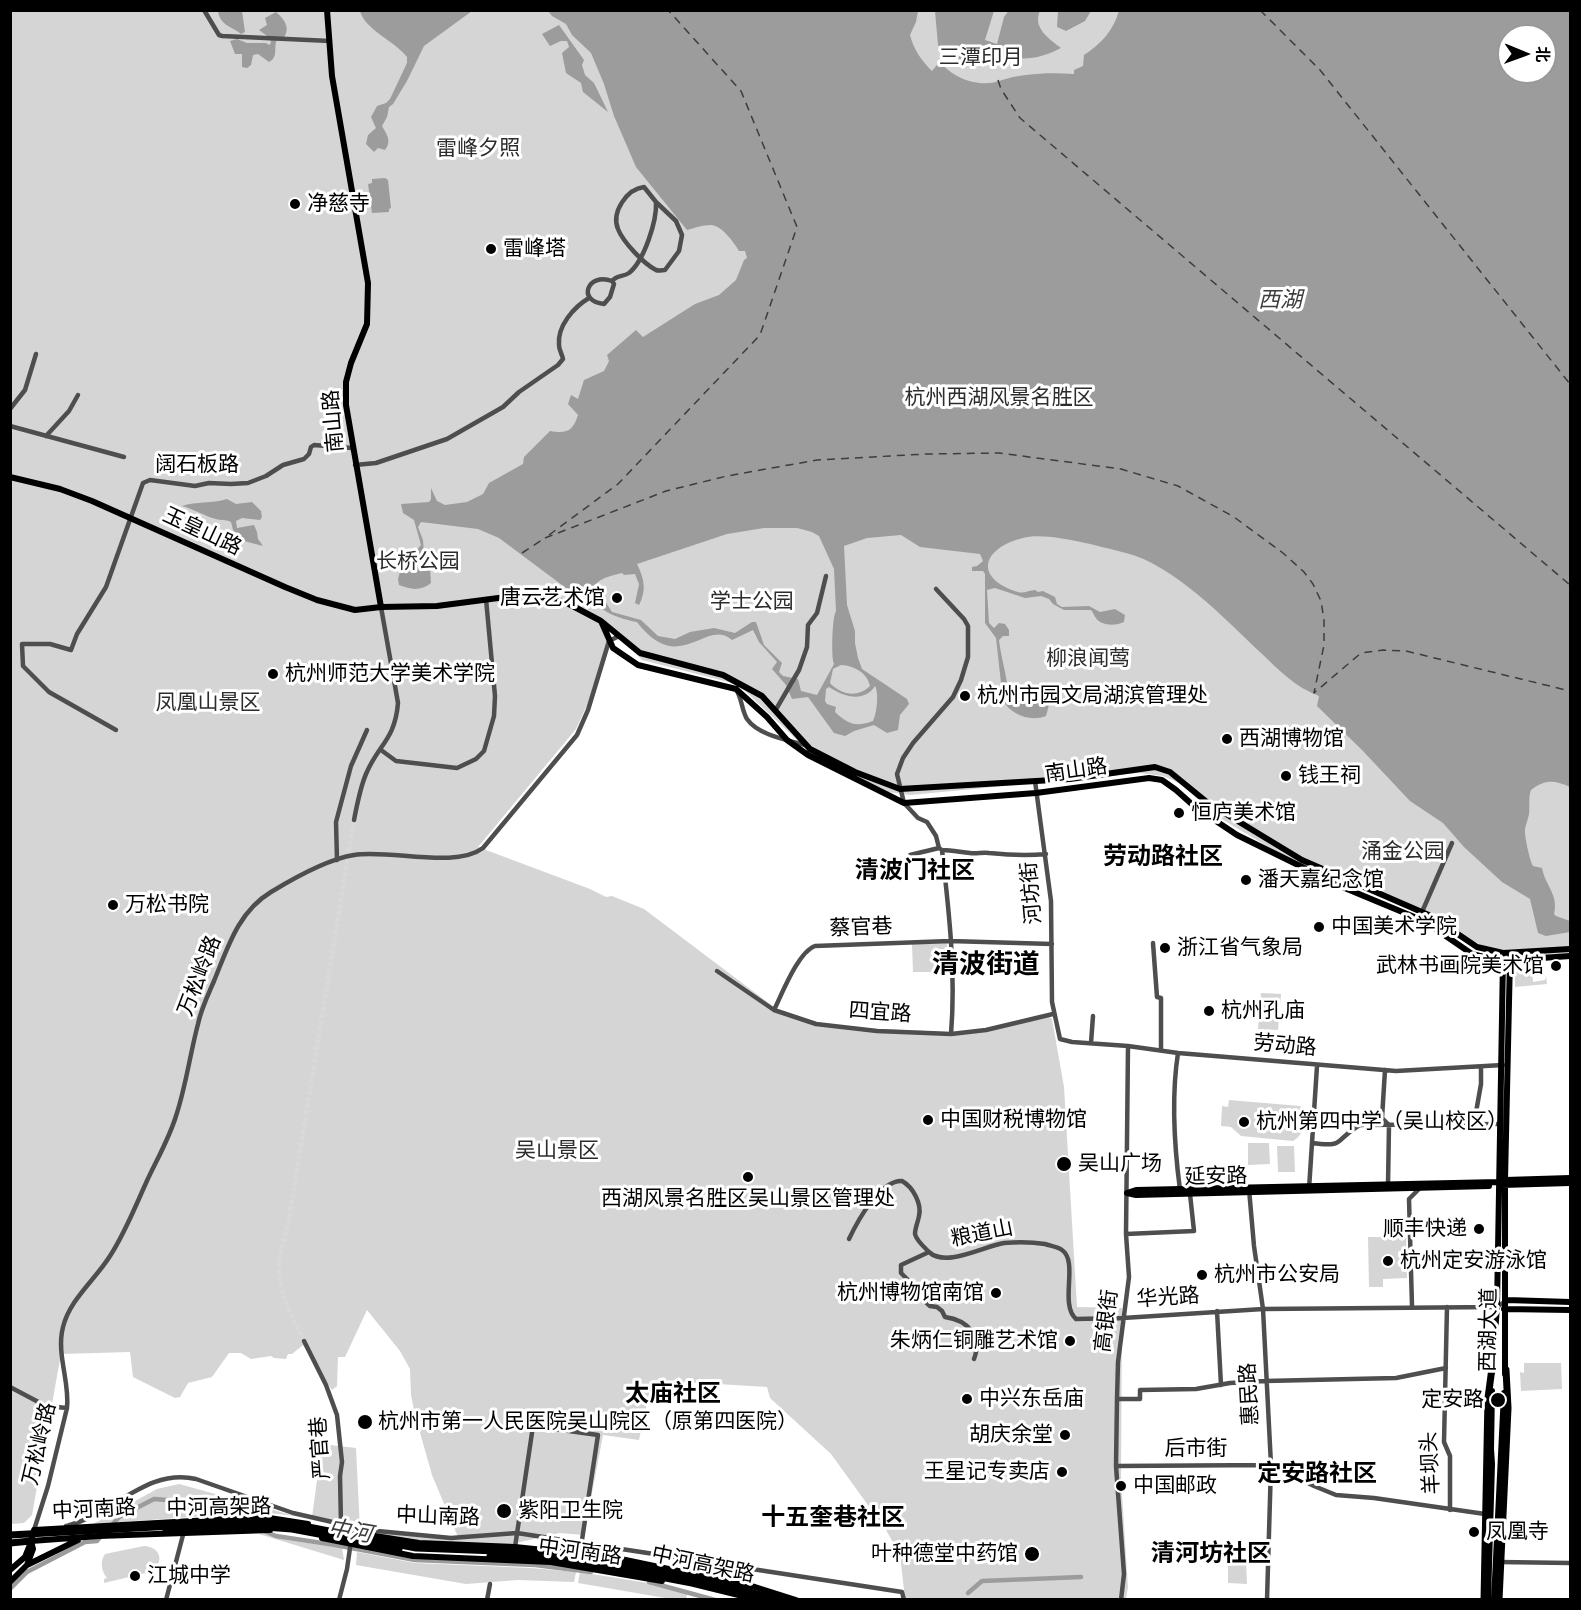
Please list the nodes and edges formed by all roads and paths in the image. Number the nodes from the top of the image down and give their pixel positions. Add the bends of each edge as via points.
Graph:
1 (204, 10) edge
2 (327, 10) edge
3 (330, 41) junction
4 (656, 202) junction
5 (639, 258) junction
6 (612, 281) junction
7 (589, 298) junction
8 (36, 354) dead end
9 (78, 395) dead end
10 (10, 409) edge
11 (10, 426) edge
12 (46, 436) junction
13 (352, 448) junction
14 (124, 457) dead end
15 (355, 465) junction
16 (10, 477) edge
17 (131, 517) junction
18 (826, 576) dead end
19 (936, 589) dead end
20 (486, 599) junction
21 (381, 607) junction
22 (601, 621) junction
23 (619, 636) junction
24 (609, 641) junction
25 (736, 689) junction
26 (775, 711) junction
27 (116, 730) dead end
28 (367, 730) dead end
29 (787, 740) junction
30 (807, 746) junction
31 (381, 750) junction
32 (1035, 781) junction
33 (900, 789) junction
34 (1036, 793) junction
35 (904, 803) junction
36 (354, 819) tunnel mouth
37 (1452, 843) dead end
38 (940, 849) junction
39 (1046, 854) junction
40 (910, 855) dead end
41 (337, 860) junction
42 (1422, 912) junction
43 (950, 941) junction
44 (1152, 943) dead end
45 (1052, 944) junction
46 (1570, 949) edge
47 (1503, 953) junction
48 (1510, 953) junction
49 (1570, 956) edge
50 (1507, 961) junction
51 (717, 971) dead end
52 (774, 1010) junction
53 (1053, 1014) junction
54 (1093, 1016) dead end
55 (951, 1034) junction
56 (1060, 1039) joint
57 (1091, 1043) junction
58 (1128, 1046) junction
59 (1161, 1049) junction
60 (1178, 1053) junction
61 (1505, 1065) junction
62 (1317, 1066) junction
63 (1481, 1067) junction
64 (1385, 1070) junction
65 (1475, 1118) dead end
66 (1389, 1125) junction
67 (1500, 1125) junction
68 (1312, 1143) junction
69 (1570, 1178) edge
70 (1502, 1183) junction
71 (1570, 1183) edge
72 (1388, 1185) junction
73 (1309, 1189) junction
74 (1419, 1189) junction
75 (1180, 1190) junction
76 (1249, 1191) junction
77 (1127, 1193) junction
78 (1190, 1194) junction
79 (1126, 1234) junction
80 (849, 1239) dead end
81 (929, 1252) junction
82 (1507, 1300) junction
83 (1570, 1302) edge
84 (1412, 1306) junction
85 (1447, 1307) junction
86 (1497, 1307) junction
87 (1263, 1309) junction
88 (1507, 1309) junction
89 (1570, 1310) edge
90 (1217, 1311) junction
91 (1124, 1318) junction
92 (1076, 1319) joint
93 (304, 1341) tunnel mouth
94 (974, 1359) dead end
95 (1446, 1368) junction
96 (1492, 1368) junction
97 (1506, 1370) junction
98 (1265, 1381) junction
99 (1221, 1385) junction
100 (10, 1387) edge
101 (1117, 1399) junction
102 (67, 1408) junction
103 (1271, 1465) junction
104 (1116, 1466) junction
105 (1450, 1510) junction
106 (1485, 1514) dead end
107 (341, 1524) junction
108 (61, 1528) junction
109 (34, 1530) junction
110 (346, 1532) junction
111 (517, 1533) junction
112 (182, 1536) junction
113 (10, 1537) edge
114 (84, 1537) junction
115 (31, 1541) junction
116 (582, 1543) junction
117 (514, 1546) junction
118 (351, 1547) junction
119 (580, 1553) junction
120 (1493, 1562) junction
121 (1570, 1563) edge
122 (27, 1565) junction
123 (10, 1570) edge
124 (10, 1582) edge
125 (490, 1584) dead end
126 (166, 1599) edge
127 (339, 1599) edge
128 (487, 1599) edge
129 (748, 1599) edge
130 (761, 1599) edge
131 (781, 1599) edge
132 (796, 1599) edge
133 (904, 1599) edge
134 (1122, 1599) edge
135 (1268, 1599) edge
136 (1485, 1599) edge
137 (1494, 1599) edge
138 (1499, 1599) edge

1 - 3 street via 222,36
2 - 3 main road, 南山路
3 - 13 main road, 南山路 via 332,76 368,283 367,324 346,382
4 - 5 street via 649,239
4 - 5 street via 644,187 626,196 620,207 618,229
4 - 5 street via 679,228 679,251 661,270
5 - 6 street via 629,273
6 - 7 street via 593,281 588,286
6 - 7 street via 610,297 604,304
7 - 15 street via 564,323 559,346 563,359 503,407 447,439 376,463
8 - 10 street via 25,390
9 - 12 street
11 - 12 street
12 - 14 street
13 - 15 main road, 南山路
13 - 17 street, 阔石板路 via 314,445 304,459 248,483 195,486 150,480 143,483
15 - 21 main road, 南山路
16 - 17 main road, 玉皇山路 via 60,489
17 - 21 main road, 玉皇山路 via 317,600 355,610
17 - 27 street, 阔石板路 via 106,587 76,634 71,650 50,644 22,644 23,666 50,692
18 - 26 street via 817,613 808,625 800,670
19 - 33 street via 968,626 968,657 953,697 903,758 897,774
20 - 21 main road, 南山路 via 437,606
20 - 22 main road, 南山路 via 529,594 567,603
20 - 31 street via 495,696 484,751 458,768 396,761
21 - 31 street via 398,703 392,733
22 - 23 main road, 南山路
22 - 24 main road
23 - 24 street
23 - 26 main road, 南山路 via 640,653 735,680 762,696
24 - 25 main road via 638,665
24 - 41 street, 万松岭路 via 577,735 483,848 458,857 368,854
25 - 29 main road
25 - 29 street via 753,725
26 - 30 main road, 南山路
28 - 41 street via 351,766 336,822
29 - 30 street
29 - 35 main road via 808,755
30 - 33 main road, 南山路 via 855,772
31 - 36 street via 366,774
32 - 33 main road, 南山路
32 - 34 street, 河坊街
32 - 42 main road, 南山路 via 1155,767 1170,772 1208,803 1302,860
33 - 35 street
34 - 35 main road, 南山路
34 - 39 street, 河坊街
34 - 50 main road, 南山路 via 1149,778 1162,780 1237,835 1347,889 1424,921 1472,954
35 - 38 street via 927,822
37 - 42 street
38 - 39 street
38 - 40 street
38 - 43 street
39 - 45 street, 河坊街
41 - 102 street, 万松岭路 via 258,901 248,910 230,942 199,1017 172,1126 118,1242 65,1321 61,1343
42 - 47 main road, 南山路 via 1477,947
43 - 45 street
43 - 52 street, 蔡官巷 via 810,948 797,963
43 - 55 street via 954,966
44 - 59 street via 1157,997 1161,998
45 - 53 street, 河坊街
46 - 48 main road, 南山路
47 - 48 main road, 南山路
47 - 50 main road
48 - 50 main road, 西湖大道
49 - 50 main road, 南山路
50 - 61 main road, 西湖大道
51 - 52 street, 四宜路
52 - 55 street, 四宜路 via 816,1024
53 - 55 street, 四宜路
53 - 56 street, 河坊街
54 - 57 street
56 - 57 street, 劳动路
57 - 58 street, 劳动路
58 - 59 street, 劳动路
58 - 77 street, 高银街
59 - 60 street, 劳动路
60 - 62 street, 劳动路
60 - 75 street via 1174,1078
61 - 63 street, 劳动路
61 - 67 main road, 西湖大道
61 - 70 main road, 西湖大道
62 - 64 street, 劳动路
62 - 68 street
63 - 64 street, 劳动路
63 - 65 street
64 - 66 street via 1382,1118
66 - 67 street
66 - 68 street via 1360,1125 1330,1146
66 - 72 street
67 - 70 main road, 西湖大道
68 - 73 street
69 - 70 main road, 延安路
70 - 71 main road, 延安路
70 - 72 main road, 延安路
70 - 74 main road, 延安路
70 - 82 main road, 西湖大道
70 - 86 main road, 西湖大道
72 - 73 main road, 延安路
73 - 74 main road, 延安路
73 - 76 main road, 延安路
74 - 84 street via 1409,1199
75 - 76 main road, 延安路
75 - 77 main road, 延安路
76 - 78 main road, 延安路
76 - 87 street, 惠民路
77 - 78 main road, 延安路
77 - 79 street, 高银街
78 - 79 street via 1194,1231
79 - 91 street, 高银街 via 1129,1278
80 - 81 street, 粮道山 via 887,1185 902,1181 911,1189 920,1208 915,1234
81 - 92 street, 粮道山 via 949,1258 1002,1244 1024,1242 1057,1247 1065,1252 1068,1261 1070,1311
81 - 94 street via 901,1265 901,1273 930,1306 967,1325 976,1341
82 - 83 main road
82 - 86 street
82 - 88 main road, 西湖大道
84 - 85 street
84 - 87 street
85 - 86 street
85 - 95 street, 羊坝头
86 - 88 main road
86 - 96 main road, 西湖大道
87 - 90 street, 华光路
87 - 98 street, 惠民路
88 - 89 main road
88 - 97 main road, 西湖大道
90 - 91 street, 华光路
90 - 99 street
91 - 92 street, 华光路
91 - 101 street, 高银街
93 - 107 street, 严官巷 via 337,1415 342,1462
95 - 98 street via 1396,1378
95 - 105 street, 羊坝头 via 1444,1442 1450,1456
96 - 120 main road, 西湖大道
96 - 136 highway via 1488,1398
97 - 120 main road, 西湖大道
97 - 138 highway via 1508,1408
98 - 99 street
98 - 103 street, 惠民路
99 - 101 street via 1140,1390 1140,1399
100 - 102 street via 46,1406
101 - 104 street, 高银街
102 - 109 street, 万松岭路
103 - 104 street, 后市街
103 - 105 street, 后市街 via 1336,1495
103 - 135 street, 惠民路
104 - 134 street, 高银街 via 1124,1574
105 - 106 street, 后市街
107 - 108 street, 中山南路 via 293,1513 196,1479 176,1477 152,1483 88,1518
107 - 110 street
107 - 111 street, 中山南路 via 346,1528 451,1538
108 - 109 main road, 中河南路
108 - 110 main road, 中河南路 via 263,1516
109 - 113 highway
109 - 115 main road
110 - 117 main road, 中河南路 via 419,1543
110 - 118 street
111 - 116 street, 中山南路
111 - 116 street via 533,1426 598,1435
111 - 117 street
112 - 114 main road, 中河南路
112 - 118 main road, 中河南路 via 267,1530
112 - 126 street
113 - 115 highway
113 - 130 highway, 中河高架路 via 292,1529 416,1552 552,1558
113 - 131 highway, 中河高架路 via 263,1521 416,1548 551,1553 692,1578
114 - 115 main road, 中河南路
114 - 122 main road, 中河南路
115 - 122 main road via 33,1549
115 - 123 main road, 中河南路 via 25,1557
116 - 119 street
116 - 133 street, 中山南路 via 903,1592
117 - 119 main road, 中河南路
118 - 127 street
118 - 129 main road, 中河南路 via 413,1556 551,1562
119 - 132 main road, 中河南路 via 688,1572
120 - 121 street
120 - 136 main road
120 - 137 main road, 西湖大道
122 - 124 main road, 中河南路
125 - 128 street

